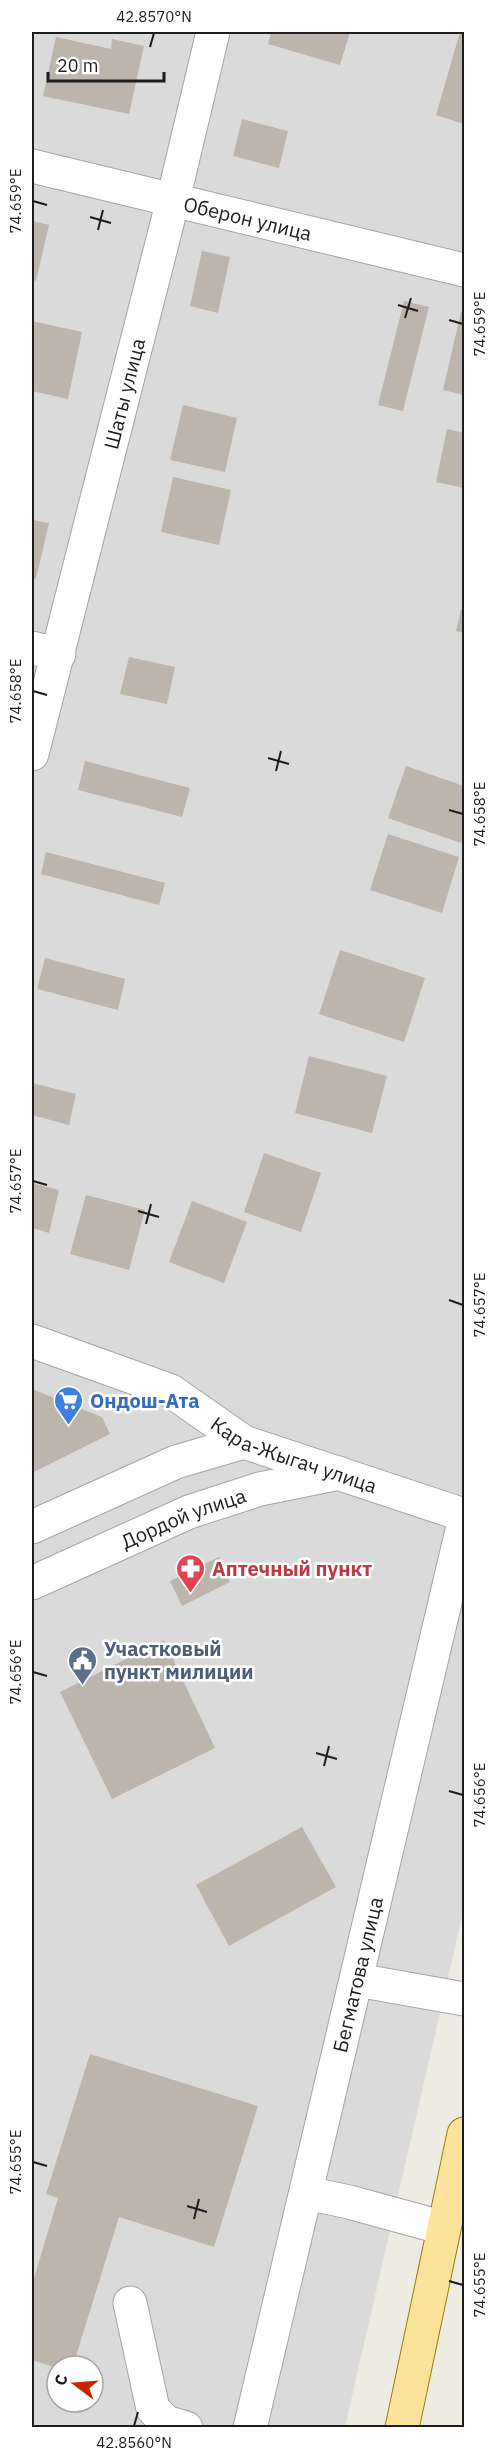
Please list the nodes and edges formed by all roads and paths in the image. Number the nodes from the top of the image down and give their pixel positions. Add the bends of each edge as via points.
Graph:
1 (213, 32) edge
2 (32, 166) edge
3 (173, 200) junction
4 (465, 270) edge
5 (45, 651) edge
6 (32, 754) edge
7 (32, 1341) edge
8 (192, 1405) junction
9 (244, 1442) junction
10 (176, 1462) junction
11 (341, 1473) junction
12 (465, 1515) edge
13 (465, 1522) edge
14 (32, 1527) edge
15 (32, 1583) edge
16 (357, 1980) junction
17 (465, 1999) edge
18 (465, 2134) edge
19 (307, 2193) junction
20 (444, 2228) junction
21 (129, 2303) dead end
22 (186, 2427) edge
23 (250, 2427) edge
24 (402, 2427) edge

1 - 3 street, Шаты улица
2 - 3 street, Оберон улица
3 - 4 street, Оберон улица
3 - 5 street, Шаты улица
5 - 6 street, Шаты улица
7 - 8 street, Кара-Жыгач улица via 171,1390
8 - 9 street, Кара-Жыгач улица
8 - 10 street via 192,1428
9 - 10 street
9 - 11 street, Кара-Жыгач улица
10 - 14 street
11 - 12 street, Кара-Жыгач улица
11 - 15 street, Дордой улица via 260,1489 189,1512
13 - 16 street, Бегматова улица
16 - 17 street
16 - 19 street, Бегматова улица
18 - 20 main road
19 - 20 street
19 - 23 street, Бегматова улица
20 - 24 main road
21 - 22 street via 153,2409 166,2422

